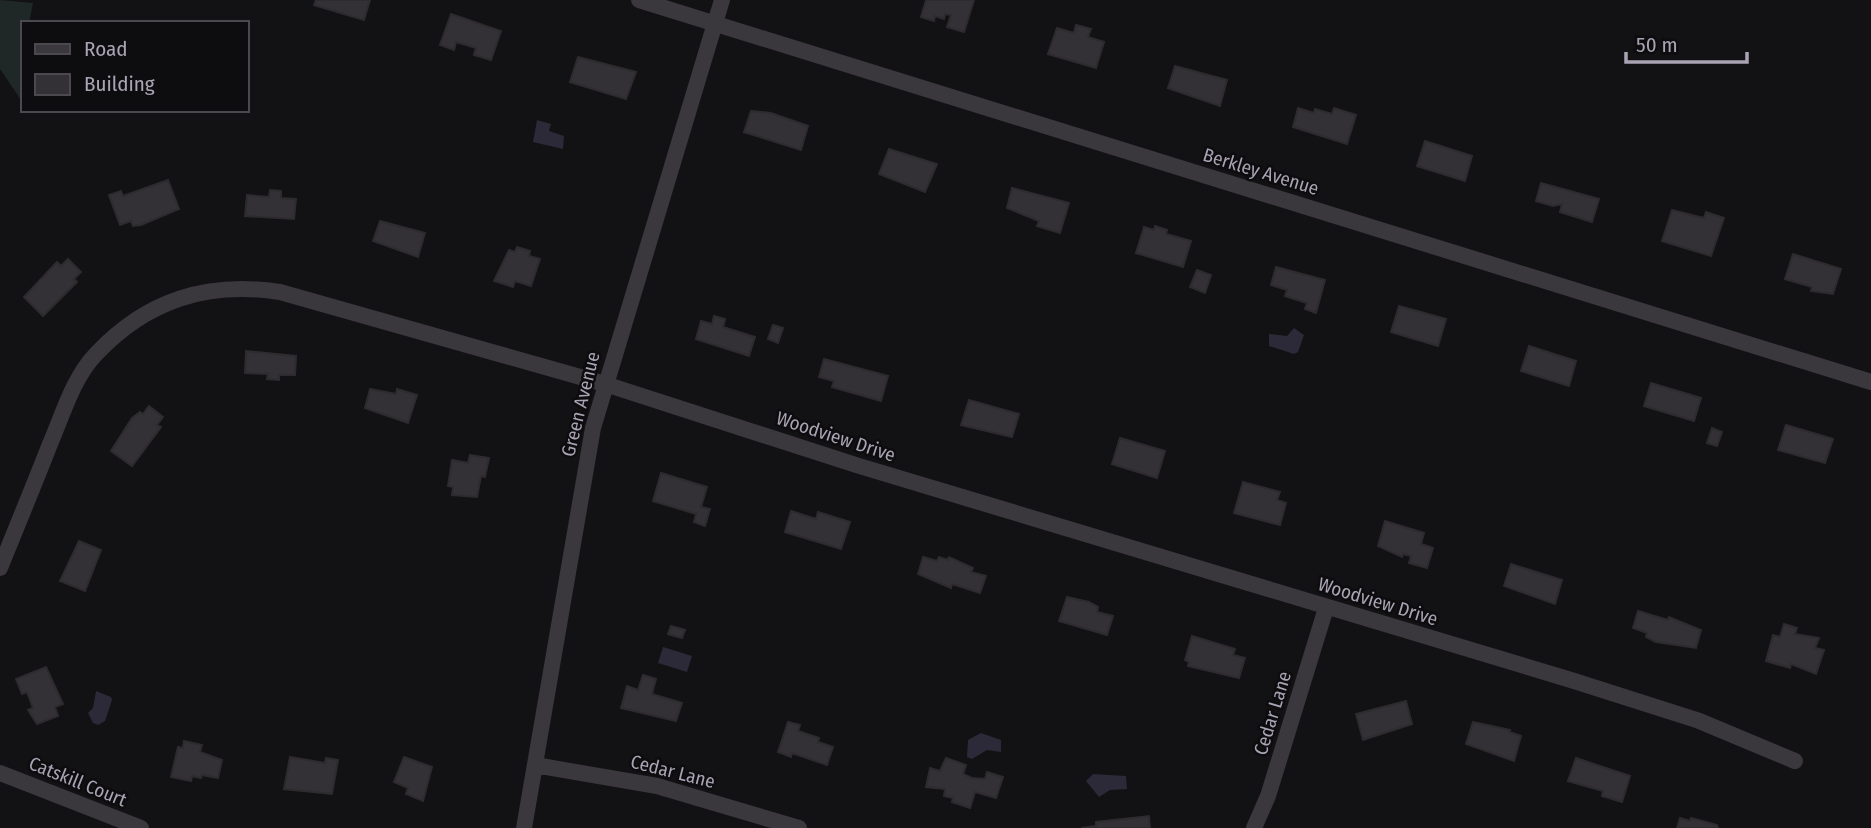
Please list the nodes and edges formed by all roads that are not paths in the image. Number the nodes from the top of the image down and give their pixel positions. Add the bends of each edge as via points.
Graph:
1 (639, 0) edge
2 (722, 0) edge
3 (714, 25) junction
4 (1871, 382) edge
5 (606, 384) junction
6 (0, 568) edge
7 (1325, 608) junction
8 (1795, 761) dead end
9 (535, 765) junction
10 (0, 773) edge
11 (141, 828) edge
12 (524, 828) edge
13 (799, 828) edge
14 (1254, 828) edge

1 - 3 street, Berkley Avenue
2 - 3 street, Green Avenue
3 - 4 street, Berkley Avenue
3 - 5 street, Green Avenue
5 - 6 street, Woodview Drive via 280,292 250,287 183,295 150,311 95,355 72,389
5 - 7 street, Woodview Drive
5 - 9 street, Green Avenue via 593,428
7 - 8 street, Woodview Drive via 1697,720
7 - 14 street, Cedar Lane
9 - 12 street, Green Avenue
9 - 13 street, Cedar Lane via 657,786
10 - 11 street, Catskill Court

